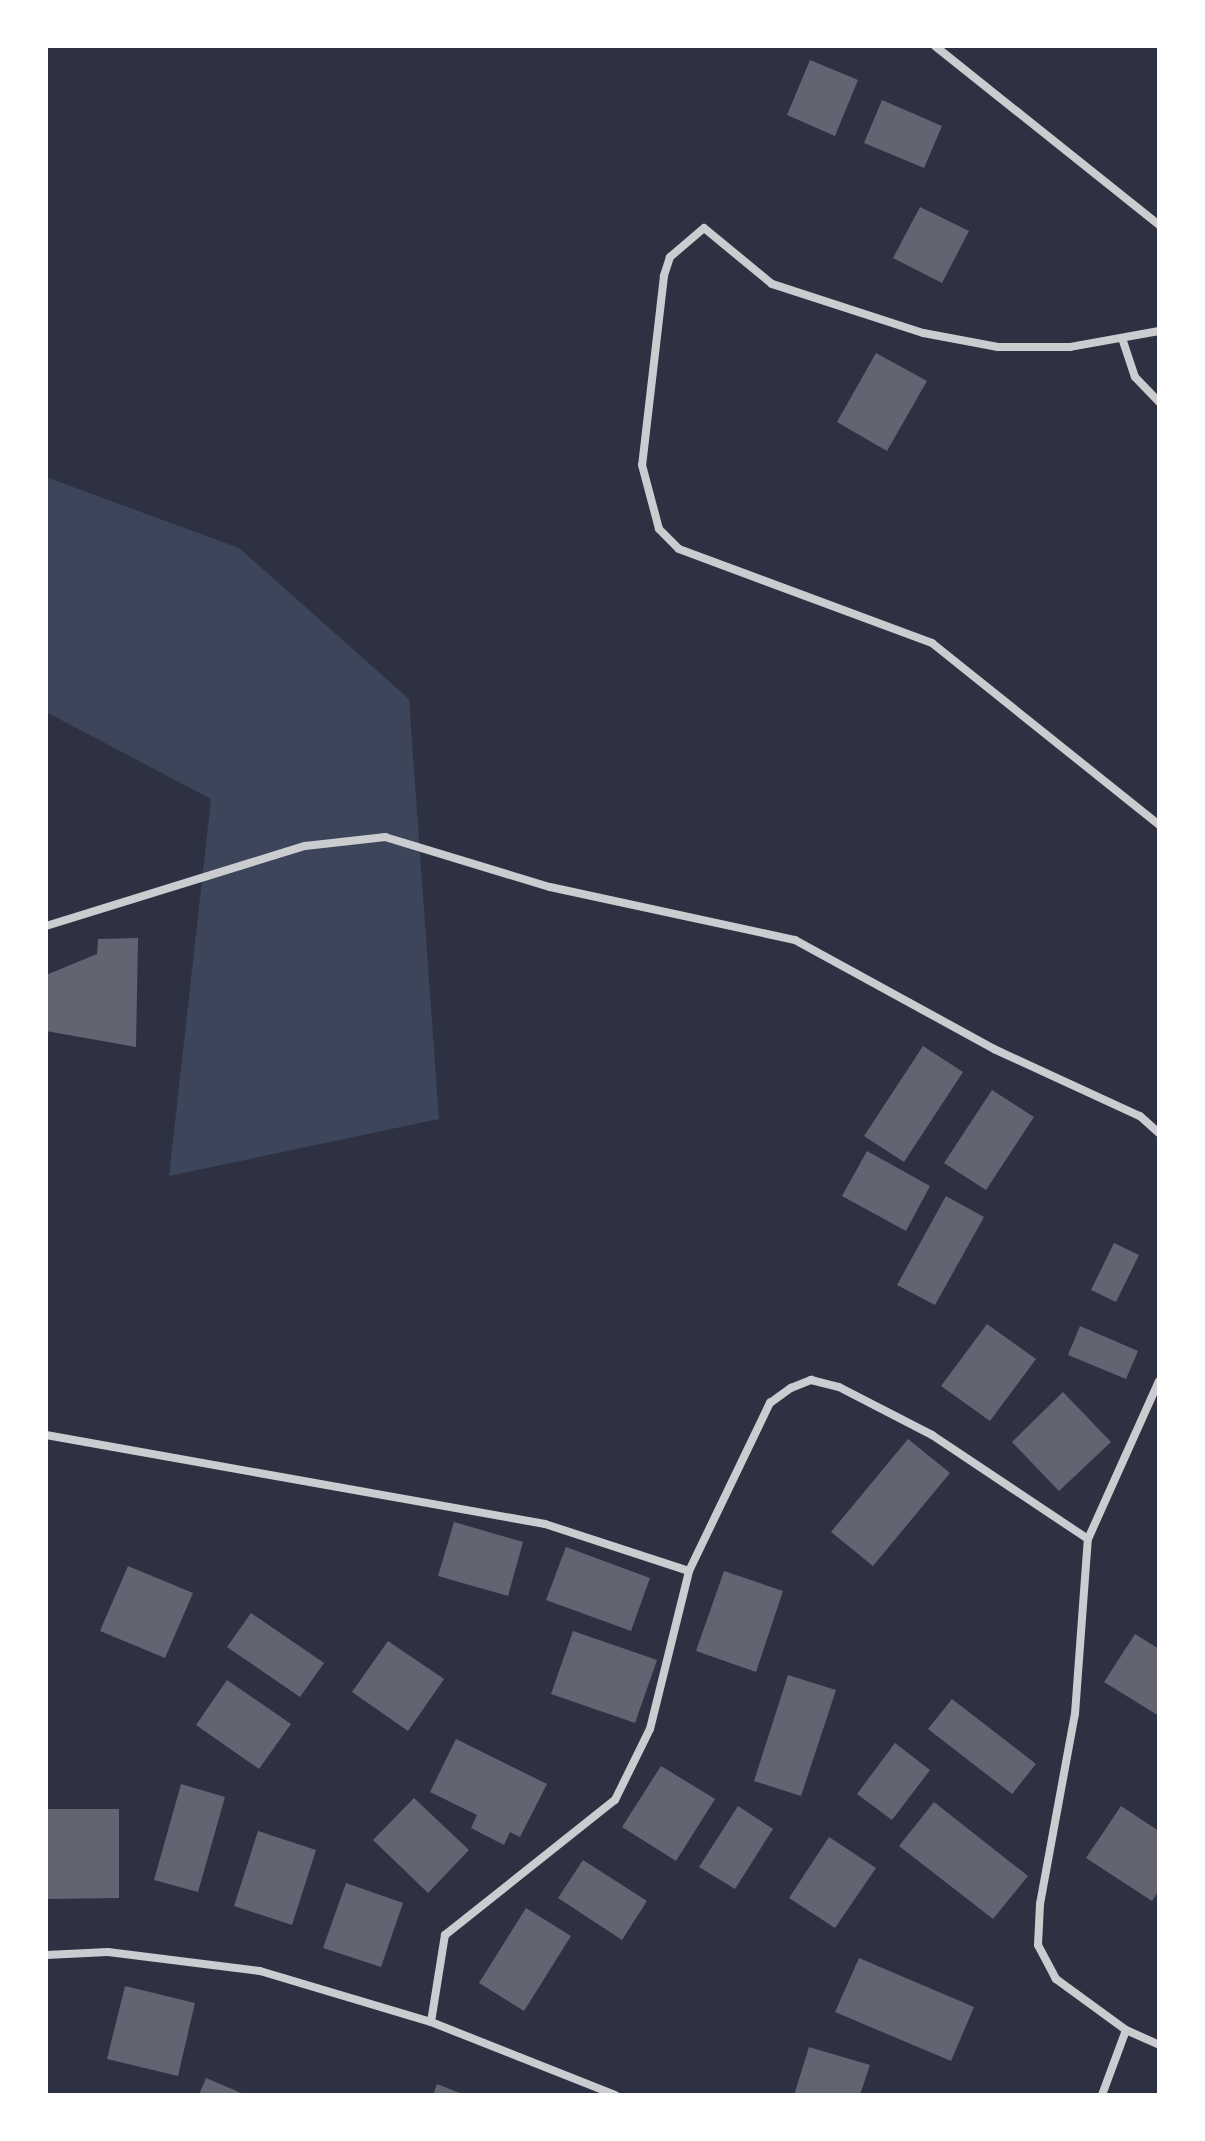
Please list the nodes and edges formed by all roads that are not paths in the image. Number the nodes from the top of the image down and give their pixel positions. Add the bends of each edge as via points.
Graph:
1 (935, 46) edge
2 (1159, 225) edge
3 (1159, 331) edge
4 (1122, 338) junction
5 (1159, 402) edge
6 (1159, 825) edge
7 (46, 926) edge
8 (1159, 1133) edge
9 (1159, 1381) edge
10 (46, 1435) edge
11 (1088, 1539) junction
12 (689, 1571) junction
13 (46, 1955) edge
14 (431, 2022) junction
15 (1126, 2030) junction
16 (1159, 2045) edge
17 (615, 2095) edge
18 (1102, 2095) edge

1 - 2 street
3 - 4 street
4 - 5 street via 1135,377
4 - 6 street via 1070,347 998,347 923,333 772,284 704,228 670,257 664,276 642,465 659,529 679,549 932,643
7 - 8 street via 305,846 385,837 550,887 795,940 994,1049 1140,1116
9 - 11 street
10 - 12 street via 545,1524
11 - 12 street via 932,1435 839,1387 811,1380 770,1403
11 - 15 street via 1075,1714 1040,1904 1038,1945 1056,1979
12 - 14 street via 650,1729 615,1800 445,1935
13 - 14 street via 108,1952 260,1971
14 - 17 street
15 - 16 street
15 - 18 street

